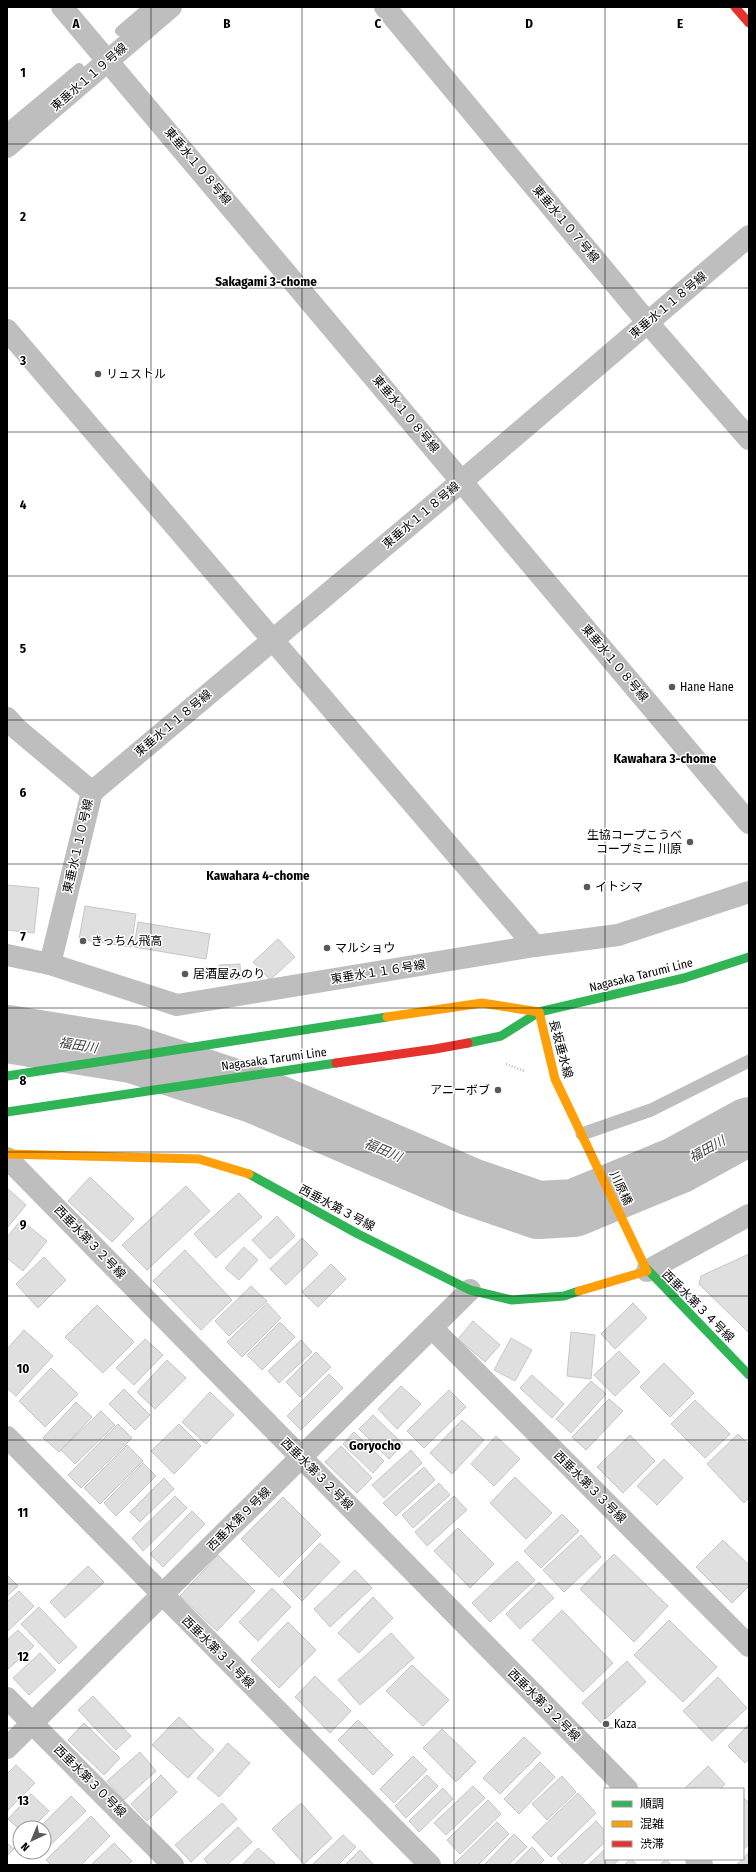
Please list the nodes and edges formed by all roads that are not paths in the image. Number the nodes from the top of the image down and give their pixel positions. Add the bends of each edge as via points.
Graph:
1 (62, 7) edge
2 (171, 7) edge
3 (385, 7) edge
4 (735, 7) edge
5 (749, 23) edge
6 (109, 60) junction
7 (7, 147) edge
8 (749, 236) edge
9 (648, 322) junction
10 (7, 330) edge
11 (749, 439) edge
12 (462, 481) junction
13 (273, 639) junction
14 (7, 718) edge
15 (92, 792) junction
16 (749, 823) edge
17 (749, 892) edge
18 (535, 946) junction
19 (7, 955) edge
20 (749, 956) edge
21 (50, 964) junction
22 (538, 1012) junction
23 (749, 1061) edge
24 (7, 1076) edge
25 (7, 1112) edge
26 (582, 1134) junction
27 (7, 1154) edge
28 (7, 1158) edge
29 (749, 1215) edge
30 (642, 1262) junction
31 (470, 1290) junction
32 (432, 1328) junction
33 (749, 1375) edge
34 (7, 1437) edge
35 (300, 1458) junction
36 (161, 1595) junction
37 (749, 1646) edge
38 (7, 1698) edge
39 (32, 1723) junction
40 (7, 1748) edge
41 (626, 1788) edge
42 (173, 1865) edge
43 (430, 1865) edge

1 - 6 street, 東垂水１０８号線
2 - 6 street, 東垂水１１９号線
3 - 9 street, 東垂水１０７号線
4 - 5 main road
6 - 7 street, 東垂水１１９号線
6 - 12 street, 東垂水１０８号線
8 - 9 street, 東垂水１１８号線
9 - 11 street, 東垂水１０７号線
9 - 12 street, 東垂水１１８号線
10 - 13 street
12 - 13 street, 東垂水１１８号線
12 - 16 street, 東垂水１０８号線
13 - 15 street, 東垂水１１８号線
13 - 18 street
14 - 15 street, 東垂水１１０号線 via 17,730
15 - 21 street, 東垂水１１０号線
17 - 18 street, 東垂水１１６号線 via 618,935
18 - 21 street, 東垂水１１６号線 via 177,1005
19 - 21 street, 東垂水１１６号線
20 - 22 main road, Nagasaka Tarumi Line via 684,978
22 - 24 main road, Nagasaka Tarumi Line via 482,1003
22 - 25 main road, Nagasaka Tarumi Line via 501,1036 436,1049
22 - 26 main road, 長坂垂水線 via 555,1079
23 - 26 lane via 651,1110
26 - 30 main road, 川原橋
27 - 31 main road, 西垂水第３号線 via 199,1159 247,1173 358,1234
28 - 35 street, 西垂水第３２号線
29 - 30 street
30 - 31 main road, 西垂水第３号線 via 564,1296 512,1300
30 - 33 main road, 西垂水第３４号線
31 - 32 street, 西垂水第９号線
32 - 35 street, 西垂水第９号線
32 - 37 street, 西垂水第３３号線
34 - 36 street, 西垂水第３１号線
35 - 36 street, 西垂水第９号線
35 - 41 street, 西垂水第３２号線
36 - 39 street, 西垂水第９号線
36 - 43 street, 西垂水第３１号線
38 - 39 street, 西垂水第３０号線
39 - 40 street, 西垂水第９号線
39 - 42 street, 西垂水第３０号線

